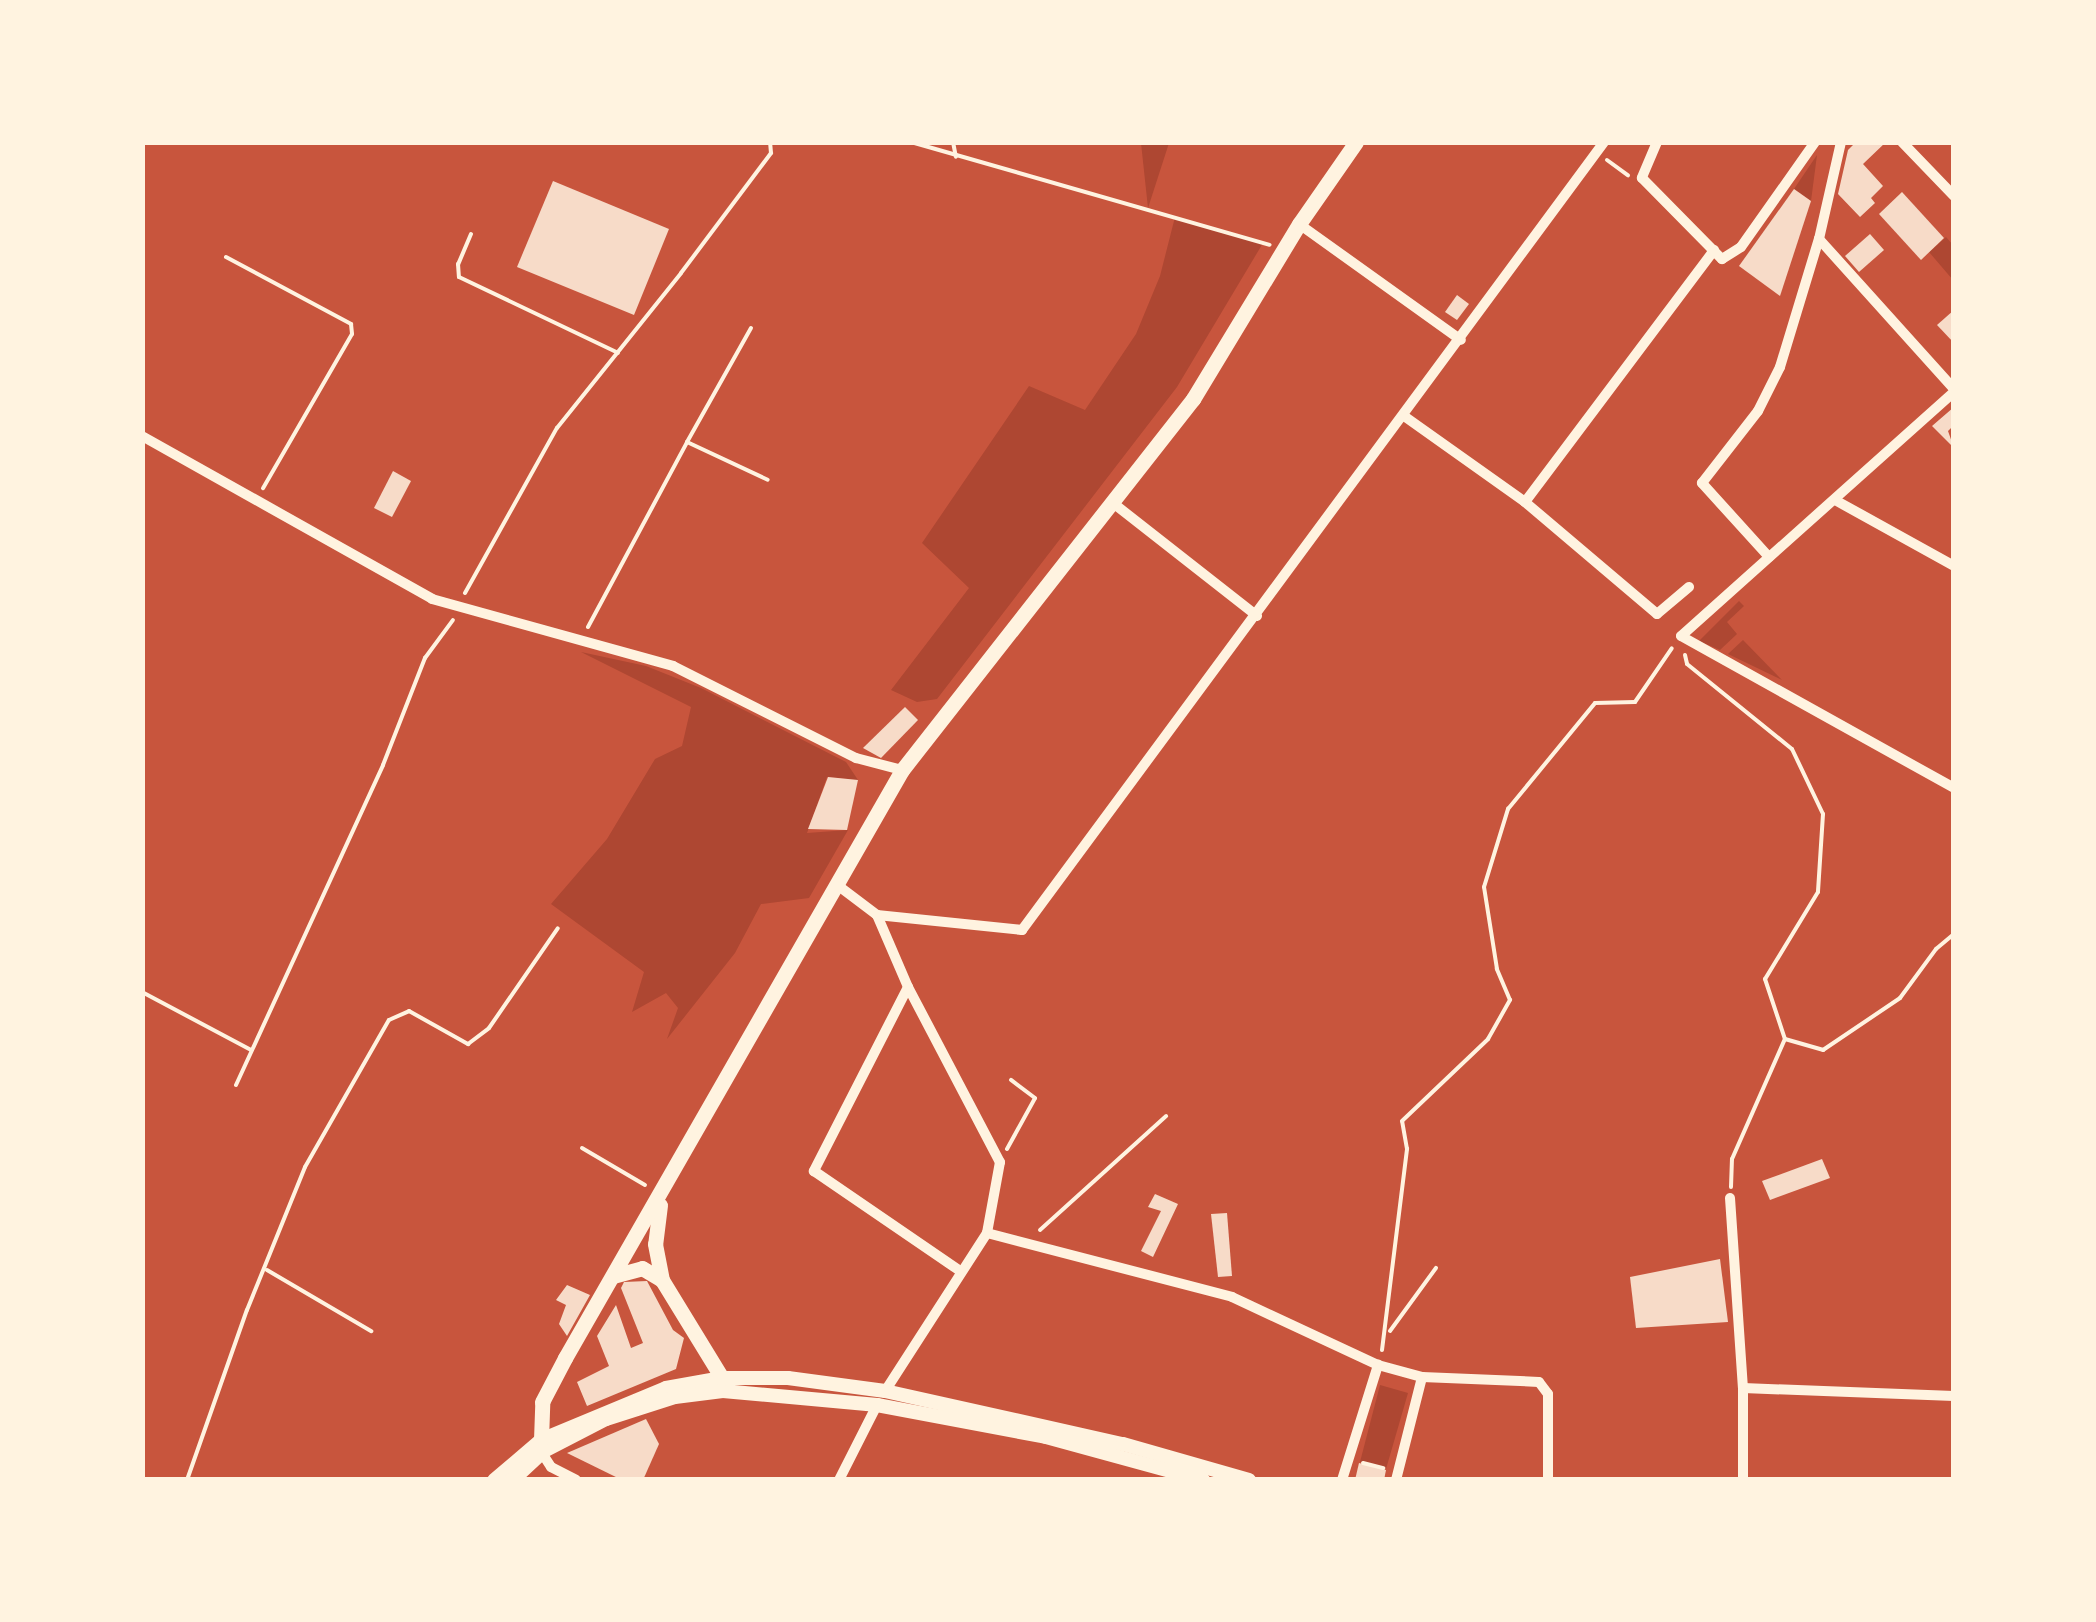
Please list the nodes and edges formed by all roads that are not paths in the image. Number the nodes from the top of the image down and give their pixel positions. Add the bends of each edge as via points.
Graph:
1 (1356, 142) edge
2 (1604, 142) edge
3 (1657, 142) edge
4 (1815, 142) edge
5 (1840, 142) edge
6 (1902, 142) edge
7 (1954, 196) edge
8 (1299, 224) junction
9 (1819, 239) junction
10 (1714, 250) junction
11 (1461, 340) junction
12 (1954, 391) edge
13 (1404, 416) junction
14 (142, 436) edge
15 (1835, 500) junction
16 (1525, 502) junction
17 (1113, 503) junction
18 (1769, 557) junction
19 (1954, 566) edge
20 (1689, 586) dead end
21 (1257, 616) junction
22 (902, 770) junction
23 (1954, 788) edge
24 (836, 884) junction
25 (877, 915) junction
26 (908, 987) junction
27 (662, 1196) junction
28 (1730, 1198) road end
29 (988, 1233) junction
30 (960, 1271) junction
31 (613, 1276) junction
32 (662, 1280) junction
33 (1378, 1365) junction
34 (1422, 1377) junction
35 (722, 1378) junction
36 (1742, 1388) junction
37 (1954, 1396) edge
38 (881, 1398) junction
39 (540, 1446) junction
40 (1397, 1476) edge
41 (494, 1480) edge
42 (511, 1480) edge
43 (576, 1480) edge
44 (839, 1480) edge
45 (1203, 1480) edge
46 (1249, 1480) edge
47 (1342, 1480) edge
48 (1548, 1480) edge
49 (1743, 1480) edge

1 - 8 main road
2 - 11 street
3 - 10 street via 1642,178
4 - 10 street via 1741,248 1722,259
5 - 9 street
6 - 7 street
8 - 11 street
8 - 17 main road via 1193,399
9 - 12 street
9 - 18 street via 1770,392 1702,483
10 - 16 street
11 - 13 street
12 - 15 street
13 - 16 street
13 - 21 street
14 - 22 street via 432,599 673,666 856,758
15 - 18 street
15 - 19 street
16 - 20 street via 1657,614
17 - 21 street
17 - 22 main road
18 - 23 street via 1681,636
21 - 25 street via 1022,930
22 - 24 main road
24 - 25 street
24 - 27 main road
25 - 26 street
26 - 29 street via 1000,1162
26 - 30 street via 814,1172
27 - 31 main road
27 - 32 main road via 654,1244
28 - 36 street
29 - 30 street
29 - 33 street via 1232,1297
30 - 38 street
31 - 32 main road via 642,1268
31 - 39 main road via 542,1402
32 - 35 main road
33 - 34 street
33 - 47 street
34 - 40 street
34 - 48 street via 1539,1382 1548,1394
35 - 38 main road via 822,1380
35 - 39 main road via 638,1397
36 - 37 street
36 - 49 street
38 - 39 main road via 722,1391 675,1397
38 - 44 street
38 - 45 main road
38 - 46 main road via 1123,1444
39 - 41 main road
39 - 42 main road
39 - 43 street via 550,1467

